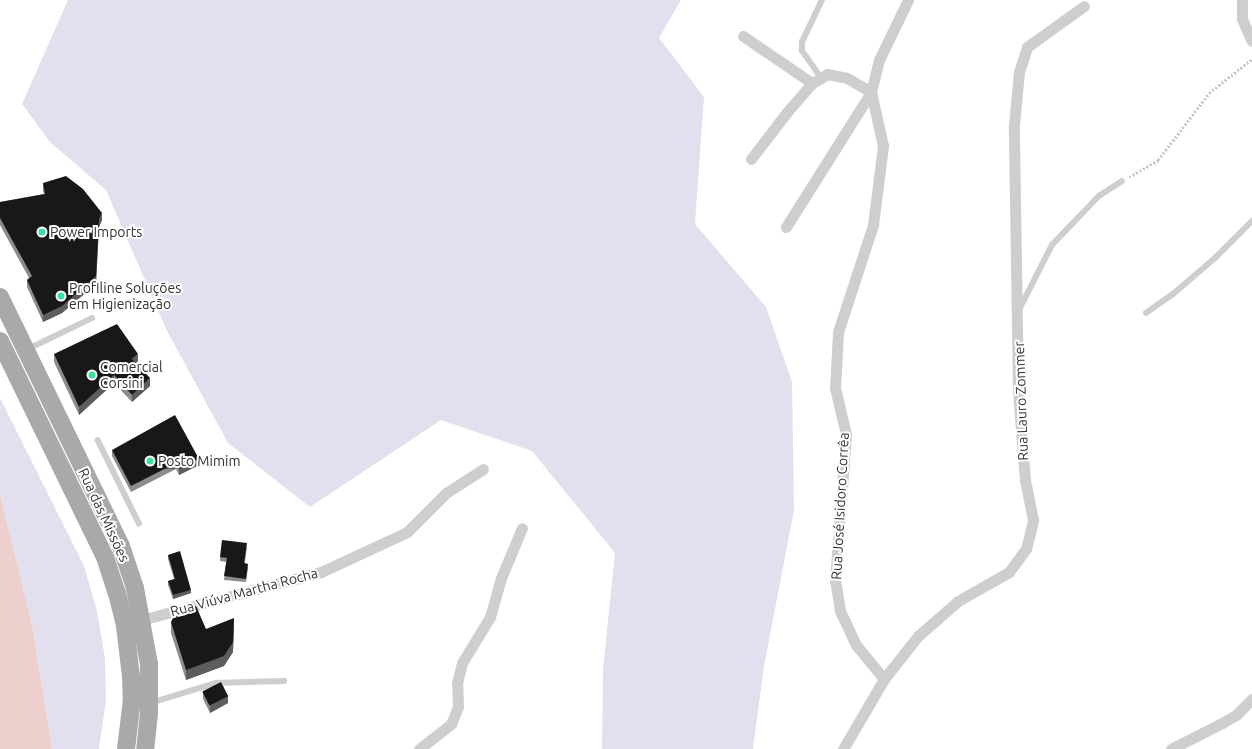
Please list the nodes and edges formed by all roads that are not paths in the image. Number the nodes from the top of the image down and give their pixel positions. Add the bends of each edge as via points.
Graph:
1 (822, 0) edge
2 (908, 0) edge
3 (1242, 0) edge
4 (1084, 6) dead end
5 (743, 36) dead end
6 (1252, 41) edge
7 (816, 80) junction
8 (870, 92) junction
9 (751, 159) dead end
10 (1122, 181) road end
11 (1252, 221) edge
12 (786, 227) dead end
13 (0, 297) edge
14 (1018, 312) junction
15 (1146, 313) dead end
16 (92, 318) dead end
17 (0, 341) edge
18 (26, 350) junction
19 (98, 440) dead end
20 (484, 469) dead end
21 (138, 523) dead end
22 (522, 528) dead end
23 (142, 620) junction
24 (884, 680) junction
25 (284, 681) dead end
26 (1252, 699) edge
27 (150, 703) junction
28 (126, 749) edge
29 (145, 749) edge
30 (419, 749) edge
31 (843, 749) edge
32 (1171, 749) edge

1 - 7 lane via 802,42 802,51
2 - 8 street, Rua José Isidoro Corrêa via 878,60
3 - 6 street via 1242,19
4 - 14 street, Rua Lauro Zommer via 1027,47 1019,72 1014,125
5 - 7 street
7 - 8 street via 827,74 847,78
7 - 9 street
8 - 12 street
8 - 24 street, Rua José Isidoro Corrêa via 883,146 873,225 838,332 835,388 846,434 835,582 840,611 856,645
10 - 14 lane via 1099,196 1052,245
11 - 15 lane via 1215,258 1172,295
13 - 18 main road, Rua das Missões
14 - 24 street, Rua Lauro Zommer via 1018,392 1025,480 1033,520 1026,549 1009,572 958,601 918,636
16 - 18 lane
17 - 28 main road, Rua das Missões via 105,557 117,593 125,626 131,676 132,699
18 - 23 main road, Rua das Missões via 121,546 135,588
19 - 21 lane
20 - 23 street, Rua Viúva Martha Rocha via 446,493 407,532 321,572
22 - 30 street via 501,578 490,617 462,663 457,683 458,707 451,724
23 - 27 main road, Rua das Missões via 149,664
24 - 31 street, Rua Lauro Zommer
25 - 27 lane via 216,683
26 - 32 street via 1236,715
27 - 29 main road, Rua das Missões

